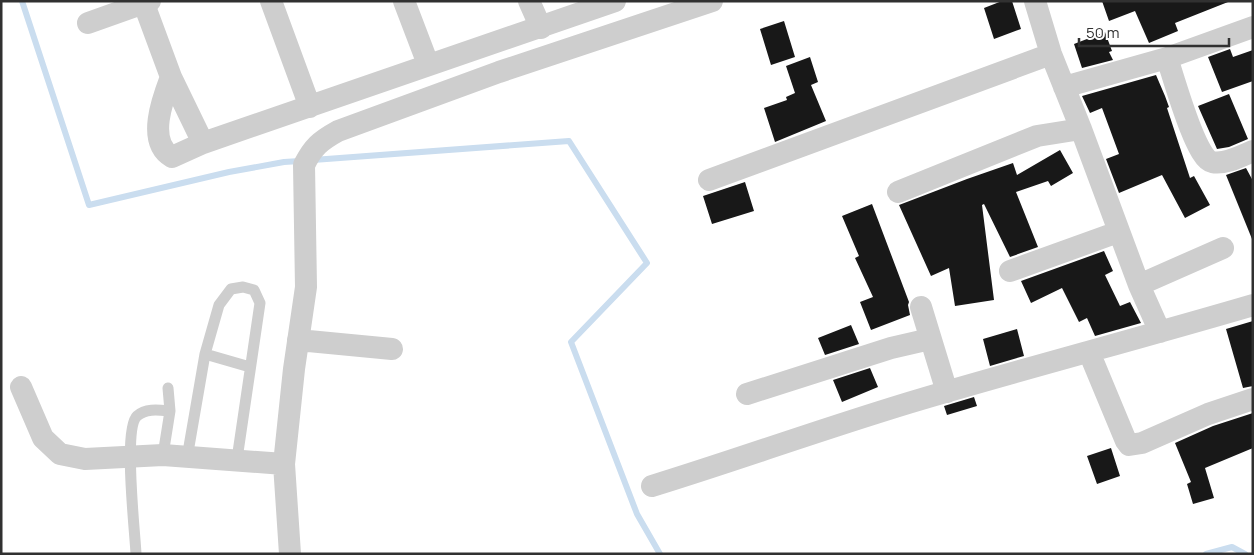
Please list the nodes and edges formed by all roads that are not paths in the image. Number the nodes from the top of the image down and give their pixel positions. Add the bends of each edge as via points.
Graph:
1 (271, 1) edge
2 (404, 1) edge
3 (529, 1) edge
4 (615, 1) edge
5 (712, 1) edge
6 (1035, 1) edge
7 (147, 3) edge
8 (88, 23) dead end
9 (1253, 27) edge
10 (541, 28) junction
11 (1051, 54) junction
12 (1167, 58) junction
13 (428, 64) junction
14 (171, 77) junction
15 (1064, 87) junction
16 (310, 107) junction
17 (1081, 129) junction
18 (203, 143) junction
19 (1253, 151) edge
20 (708, 180) dead end
21 (898, 192) dead end
22 (1118, 232) junction
23 (1223, 248) dead end
24 (1010, 271) dead end
25 (1138, 286) junction
26 (1253, 305) edge
27 (921, 307) dead end
28 (1160, 332) junction
29 (930, 339) junction
30 (298, 340) junction
31 (392, 349) dead end
32 (1089, 352) junction
33 (205, 354) junction
34 (250, 367) junction
35 (21, 387) dead end
36 (168, 388) dead end
37 (947, 392) junction
38 (747, 394) dead end
39 (1253, 399) edge
40 (170, 411) junction
41 (163, 455) junction
42 (130, 456) junction
43 (187, 458) junction
44 (237, 460) junction
45 (284, 464) junction
46 (652, 486) dead end
47 (136, 554) edge
48 (290, 554) edge

1 - 16 street
2 - 13 street
3 - 10 street
4 - 10 street
5 - 30 street via 499,72 323,139 308,157 306,277
6 - 11 street
7 - 8 street
7 - 14 street
9 - 12 street
10 - 13 street
11 - 15 street
11 - 20 street
12 - 15 street
12 - 19 street via 1193,135 1208,161 1226,161
13 - 16 street
14 - 18 street
14 - 18 street via 160,105 158,133 162,148 172,157
15 - 17 street
16 - 18 street
17 - 21 street via 1037,136
17 - 22 street
22 - 24 street
22 - 25 street
23 - 25 street
25 - 28 street
26 - 28 street
27 - 29 street
28 - 32 street
29 - 37 street
29 - 38 street via 891,348
30 - 31 street
30 - 45 street
32 - 37 street
32 - 39 street via 1129,444 1142,443 1208,414
33 - 34 lane
33 - 34 lane via 219,304 231,289 254,290 260,303
33 - 43 lane
34 - 44 lane
35 - 42 street via 43,438 60,454 85,459
36 - 40 lane
37 - 46 street
40 - 41 lane
40 - 42 lane via 147,410 137,416 132,423
41 - 42 street
41 - 43 street
42 - 47 lane
43 - 44 street
44 - 45 street
45 - 48 street

